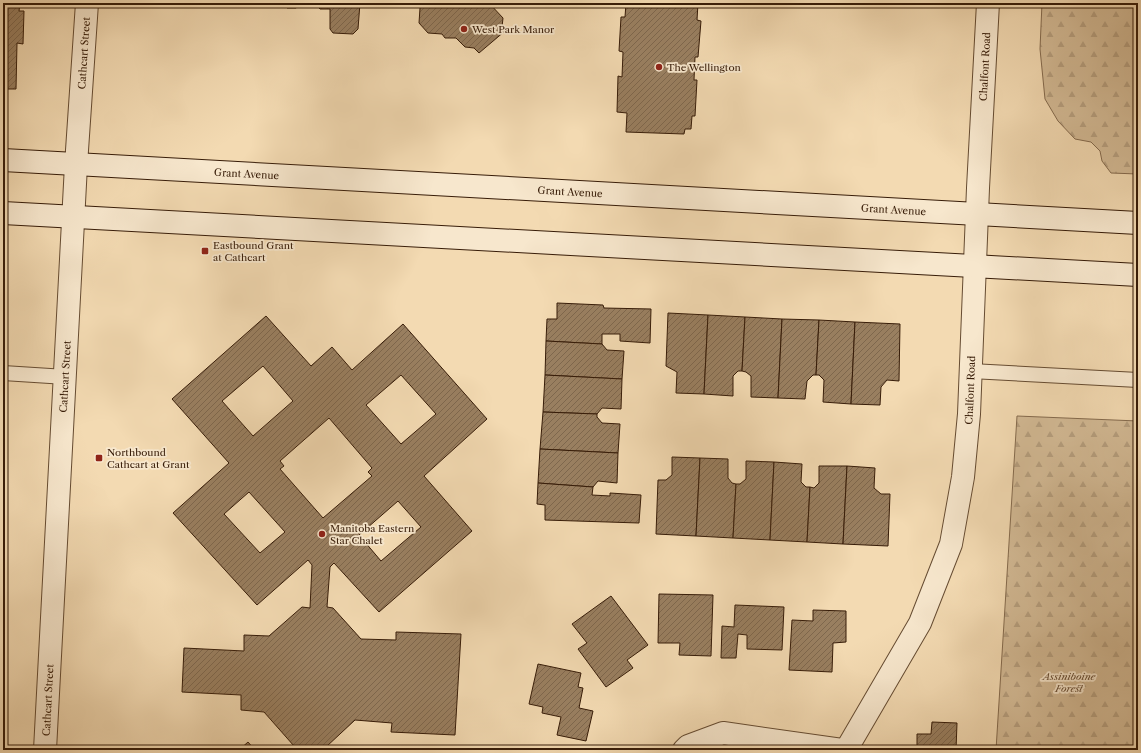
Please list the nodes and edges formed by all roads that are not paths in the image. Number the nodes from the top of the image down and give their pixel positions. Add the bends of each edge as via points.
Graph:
1 (87, 3) edge
2 (988, 3) edge
3 (3, 160) edge
4 (76, 165) junction
5 (3, 213) edge
6 (977, 214) junction
7 (75, 218) junction
8 (1138, 223) edge
9 (976, 267) junction
10 (1138, 275) edge
11 (971, 371) junction
12 (3, 373) edge
13 (66, 377) junction
14 (1138, 380) edge
15 (46, 750) edge
16 (684, 750) edge
17 (842, 750) edge
18 (846, 750) edge

1 - 4 main road, Cathcart Street
2 - 6 main road, Chalfont Road
3 - 4 main road, Grant Avenue
4 - 6 main road, Grant Avenue
4 - 7 main road, Cathcart Street
5 - 7 main road
6 - 8 main road, Grant Avenue
6 - 9 main road, Chalfont Road
7 - 9 main road
7 - 13 main road, Cathcart Street
9 - 10 main road
9 - 11 main road, Chalfont Road
11 - 14 lane
11 - 18 main road, Chalfont Road via 963,477 951,544 920,623
12 - 13 lane
13 - 15 main road, Cathcart Street
16 - 17 main road via 688,746 723,734

